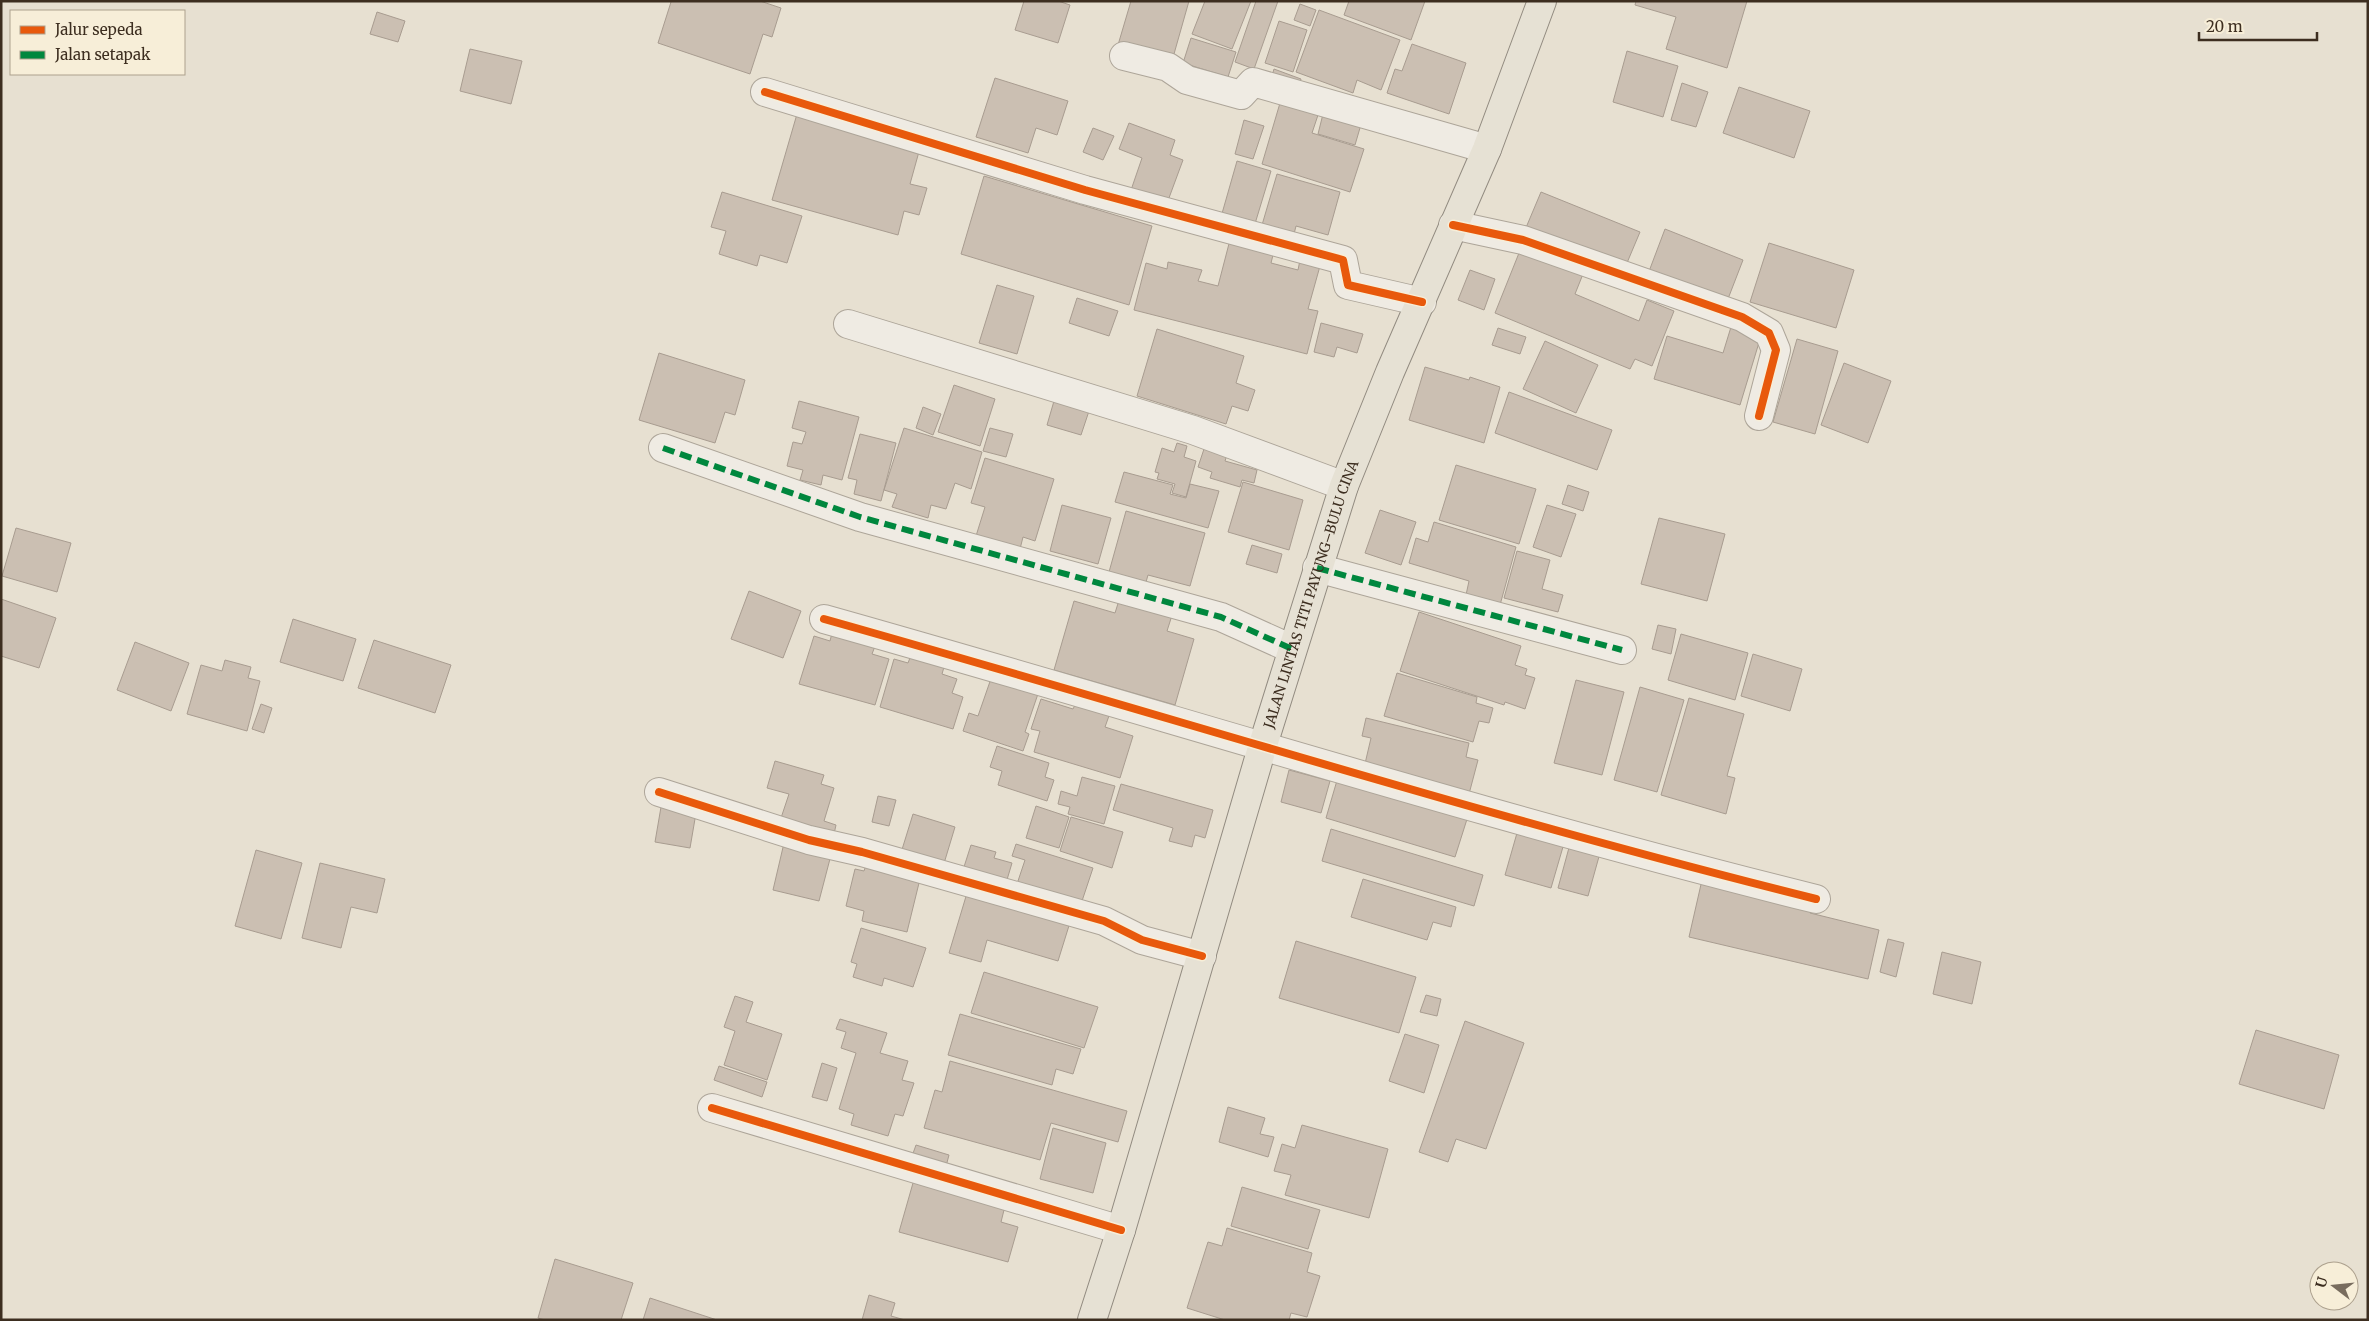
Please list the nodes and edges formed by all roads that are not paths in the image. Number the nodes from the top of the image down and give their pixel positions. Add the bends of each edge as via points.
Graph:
1 (1542, 1) edge
2 (1124, 56) dead end
3 (765, 92) dead end
4 (1486, 150) junction
5 (1453, 225) junction
6 (1422, 302) junction
7 (848, 324) dead end
8 (1759, 416) dead end
9 (663, 448) dead end
10 (1344, 486) junction
11 (1317, 568) junction
12 (824, 619) dead end
13 (1292, 649) junction
14 (1622, 650) dead end
15 (1262, 748) junction
16 (659, 792) dead end
17 (1816, 899) dead end
18 (1202, 956) junction
19 (712, 1108) dead end
20 (1121, 1230) junction
21 (1092, 1320) edge

1 - 4 main road, JALAN LINTAS TITI PAYUNG–BULU CINA
2 - 4 street via 1168,67 1187,80 1217,90 1241,95 1253,82
3 - 6 street via 1085,190 1343,260 1348,285
4 - 5 main road, JALAN LINTAS TITI PAYUNG–BULU CINA
5 - 6 main road, JALAN LINTAS TITI PAYUNG–BULU CINA
5 - 8 street via 1523,240 1742,317 1769,334 1776,350
6 - 10 main road, JALAN LINTAS TITI PAYUNG–BULU CINA
7 - 10 street via 1193,430
9 - 13 street via 860,516 1221,617
10 - 11 main road, JALAN LINTAS TITI PAYUNG–BULU CINA
11 - 13 main road, JALAN LINTAS TITI PAYUNG–BULU CINA
11 - 14 street
12 - 15 street via 1048,682
13 - 15 main road, JALAN LINTAS TITI PAYUNG–BULU CINA
15 - 17 street via 1709,873
15 - 18 main road, JALAN LINTAS TITI PAYUNG–BULU CINA
16 - 18 street via 809,840 1104,921 1142,940
18 - 20 main road, JALAN LINTAS TITI PAYUNG–BULU CINA
19 - 20 street
20 - 21 main road, JALAN LINTAS TITI PAYUNG–BULU CINA

